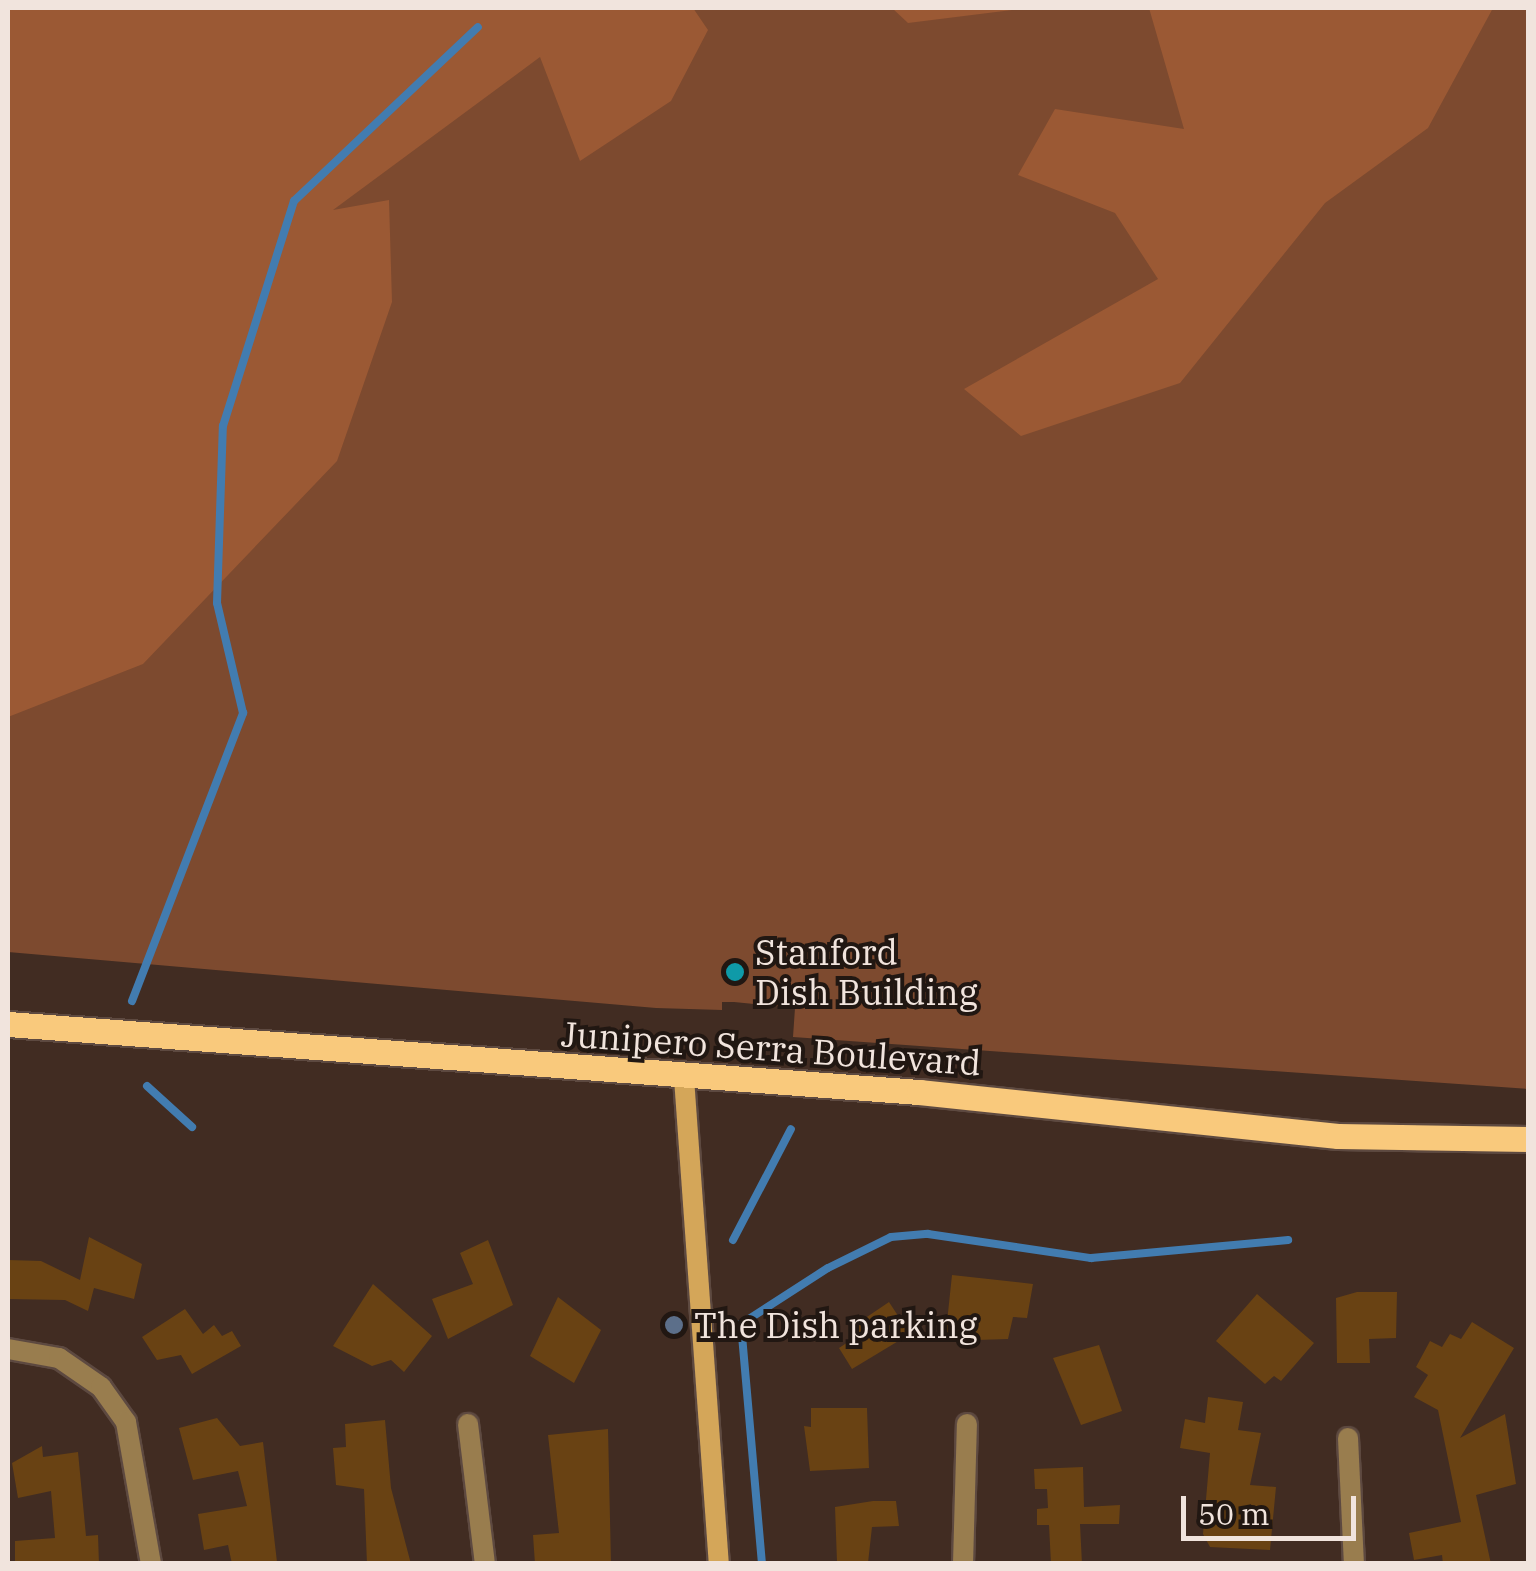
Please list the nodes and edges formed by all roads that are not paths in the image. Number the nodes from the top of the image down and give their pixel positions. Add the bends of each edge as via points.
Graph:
1 (8, 1024) edge
2 (684, 1078) junction
3 (1528, 1139) edge
4 (8, 1349) edge
5 (468, 1424) dead end
6 (967, 1424) dead end
7 (1348, 1438) dead end
8 (151, 1564) edge
9 (485, 1564) edge
10 (719, 1564) edge
11 (962, 1564) edge
12 (1354, 1564) edge

1 - 2 main road, Junipero Serra Boulevard
2 - 3 main road, Junipero Serra Boulevard via 918,1092 1338,1136
2 - 10 street
4 - 8 street via 58,1358 100,1387 126,1422
5 - 9 street
6 - 11 street
7 - 12 street

